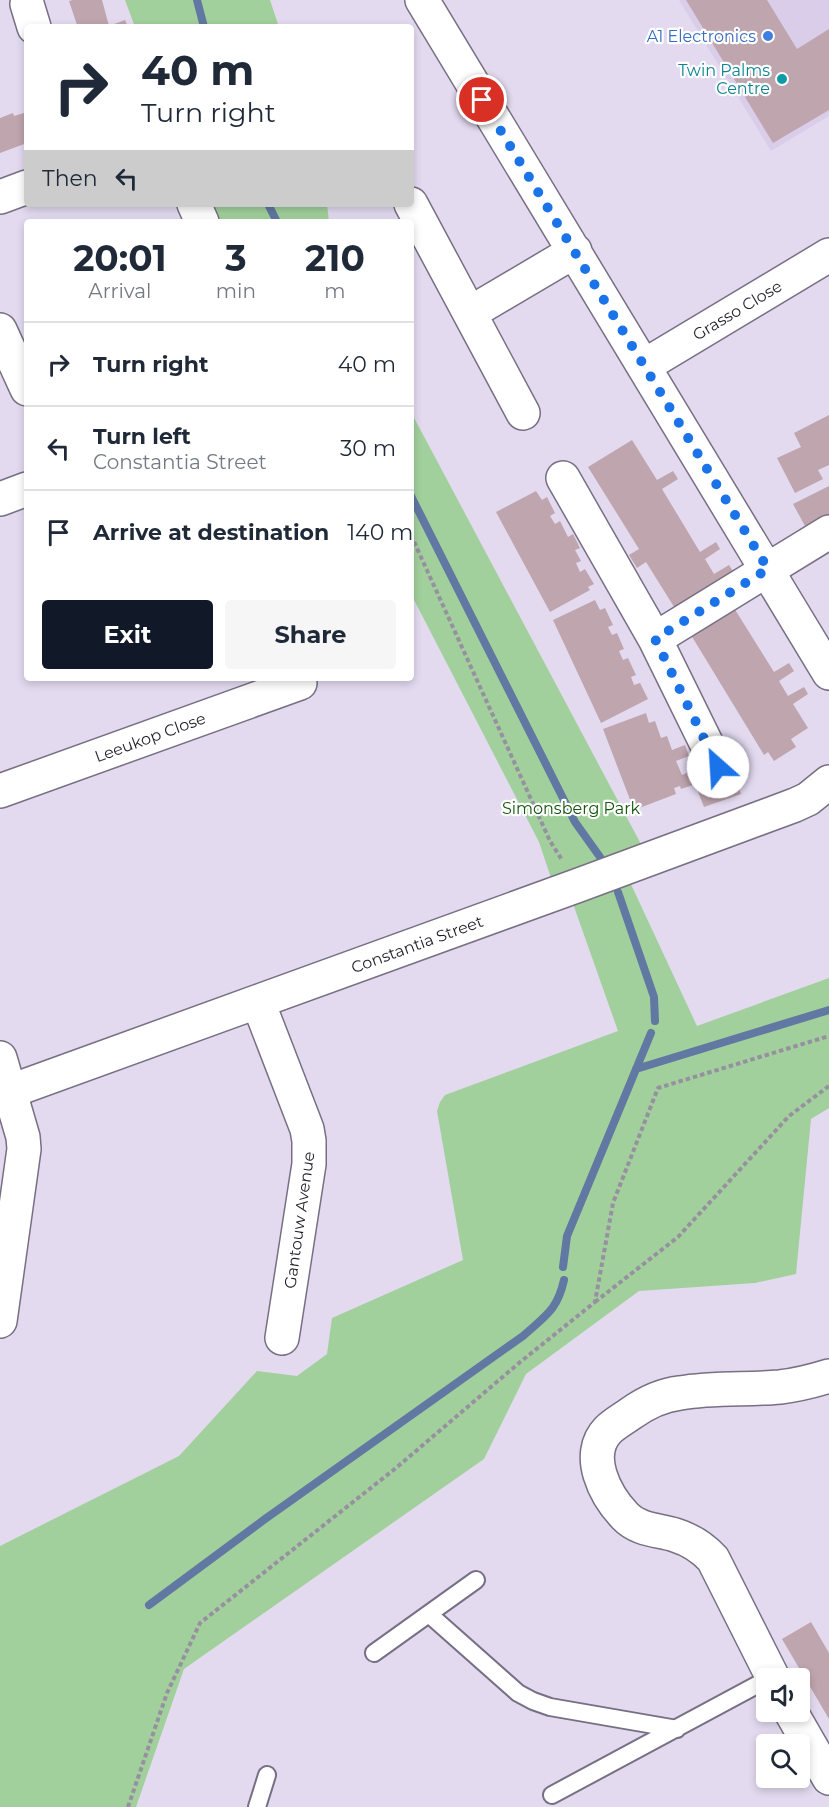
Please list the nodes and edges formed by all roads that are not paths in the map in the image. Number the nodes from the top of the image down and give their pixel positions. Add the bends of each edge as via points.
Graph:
1 (422, 0) edge
2 (24, 188) edge
3 (0, 197) edge
4 (413, 207) edge
5 (574, 251) junction
6 (829, 255) edge
7 (470, 313) junction
8 (0, 330) edge
9 (644, 366) junction
10 (24, 382) edge
11 (523, 413) dead end
12 (563, 478) dead end
13 (24, 490) edge
14 (0, 499) edge
15 (829, 532) edge
16 (768, 569) junction
17 (655, 639) junction
18 (829, 673) edge
19 (300, 683) dead end
20 (718, 767) dead end
21 (829, 782) edge
22 (0, 791) edge
23 (258, 1002) junction
24 (0, 1058) edge
25 (5, 1094) edge
26 (0, 1321) edge
27 (282, 1338) dead end
28 (829, 1376) edge
29 (476, 1581) dead end
30 (430, 1615) junction
31 (374, 1653) dead end
32 (765, 1668) edge
33 (756, 1686) edge
34 (797, 1722) edge
35 (677, 1729) junction
36 (267, 1775) dead end
37 (829, 1778) edge
38 (552, 1795) dead end
39 (258, 1807) edge

1 - 5 street
2 - 3 street
4 - 7 street
5 - 7 street
5 - 9 street
6 - 9 street, Grasso Close
7 - 11 street
8 - 10 street
9 - 16 street
12 - 17 street
13 - 14 street
15 - 16 street
16 - 17 street
16 - 18 street
17 - 20 street
19 - 22 street, Leeukop Close
21 - 23 street, Constantia Street via 795,805
23 - 25 street, Constantia Street
23 - 27 street, Gantouw Avenue via 309,1141 309,1164
24 - 25 street
25 - 26 street via 24,1149
28 - 32 street via 781,1387 678,1393 656,1399 608,1430 597,1454 598,1469 608,1492 630,1521 687,1540 713,1559
29 - 30 lane
30 - 31 lane
30 - 35 lane via 518,1693 533,1701
33 - 35 lane
34 - 37 street
35 - 38 lane
36 - 39 lane

